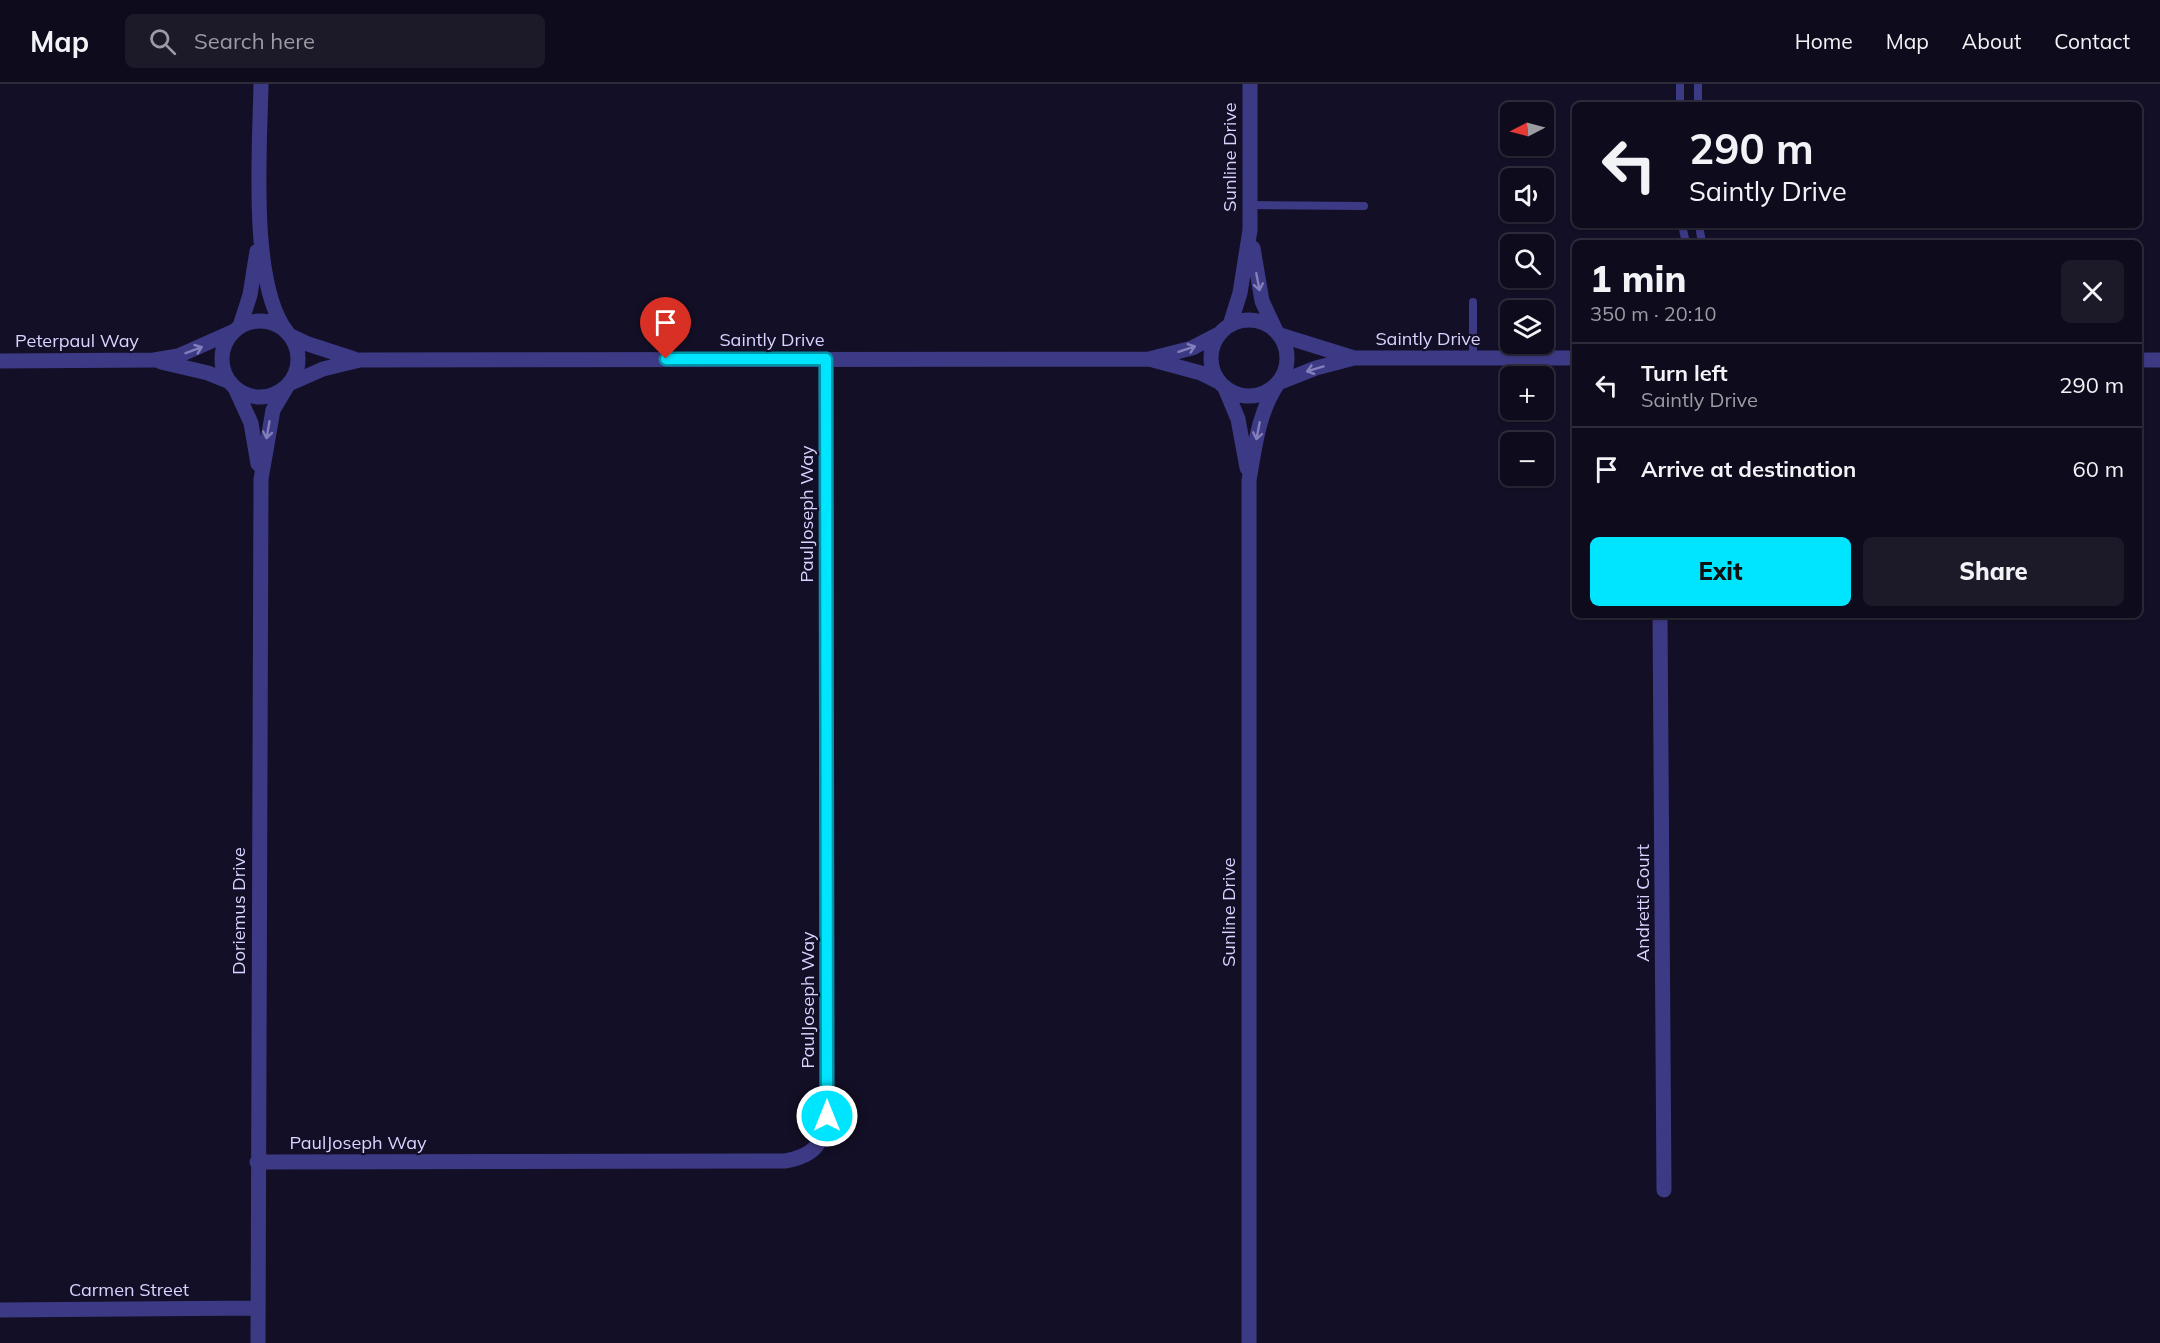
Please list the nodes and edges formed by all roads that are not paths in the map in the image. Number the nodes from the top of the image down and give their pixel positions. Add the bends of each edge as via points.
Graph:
1 (261, 84) edge
2 (1250, 84) edge
3 (1680, 84) edge
4 (1698, 84) edge
5 (1680, 102) edge
6 (1698, 102) edge
7 (1250, 205) junction
8 (1364, 206) dead end
9 (260, 230) junction
10 (1250, 230) junction
11 (1473, 302) dead end
12 (236, 329) junction
13 (1226, 329) junction
14 (1278, 333) junction
15 (289, 334) junction
16 (1354, 358) junction
17 (1473, 358) junction
18 (1572, 358) edge
19 (826, 359) junction
20 (1149, 359) junction
21 (153, 360) junction
22 (360, 360) junction
23 (2142, 360) edge
24 (2160, 360) edge
25 (0, 361) edge
26 (288, 384) junction
27 (1277, 384) junction
28 (233, 385) junction
29 (1222, 385) junction
30 (261, 479) junction
31 (1249, 480) junction
32 (1660, 618) edge
33 (257, 1162) junction
34 (1664, 1190) dead end
35 (258, 1308) junction
36 (0, 1310) edge
37 (258, 1343) edge
38 (1249, 1343) edge

1 - 9 street
2 - 7 street, Sunline Drive
3 - 5 lane
4 - 6 lane
7 - 8 lane
7 - 10 street, Sunline Drive
9 - 12 street via 254,278
9 - 15 street via 271,303
10 - 13 street, Sunline Drive via 1240,293
10 -> 14 street, Sunline Drive via 1262,301
11 - 17 lane
12 - 15 street via 250,321 264,321 277,324
21 -> 12 street, Peterpaul Way via 178,356
12 - 28 street via 222,353 223,368
13 - 14 street via 1254,320
20 -> 13 street, Saintly Drive via 1192,348
13 - 29 street via 1211,353 1212,368
14 - 16 street, Saintly Drive
14 - 27 street via 1286,347 1287,360
15 - 22 street, Saintly Drive
15 - 26 street via 298,360 296,373
16 - 17 street, Saintly Drive
16 -> 27 street, Saintly Drive
17 - 18 street, Saintly Drive
19 - 20 street, Saintly Drive
19 - 22 street, Saintly Drive
19 - 33 street, PaulJoseph Way via 827,1116 824,1135 815,1149 802,1158 785,1161
20 - 29 street, Saintly Drive via 1201,374
21 - 25 street, Peterpaul Way
21 - 28 street, Peterpaul Way via 201,371
22 - 26 street, Saintly Drive via 323,369
23 - 24 street
26 - 28 street via 266,397 250,396
26 -> 30 street, Doriemus Drive via 273,410
27 - 29 street via 1263,394 1247,397
27 -> 31 street, Sunline Drive via 1260,419
28 - 30 street, Doriemus Drive via 251,423
29 - 31 street, Sunline Drive via 1238,419
30 - 33 street, Doriemus Drive
31 - 38 street, Sunline Drive
32 - 34 street, Andretti Court
33 - 35 street, Doriemus Drive
35 - 36 street, Carmen Street
35 - 37 street, Doriemus Drive

